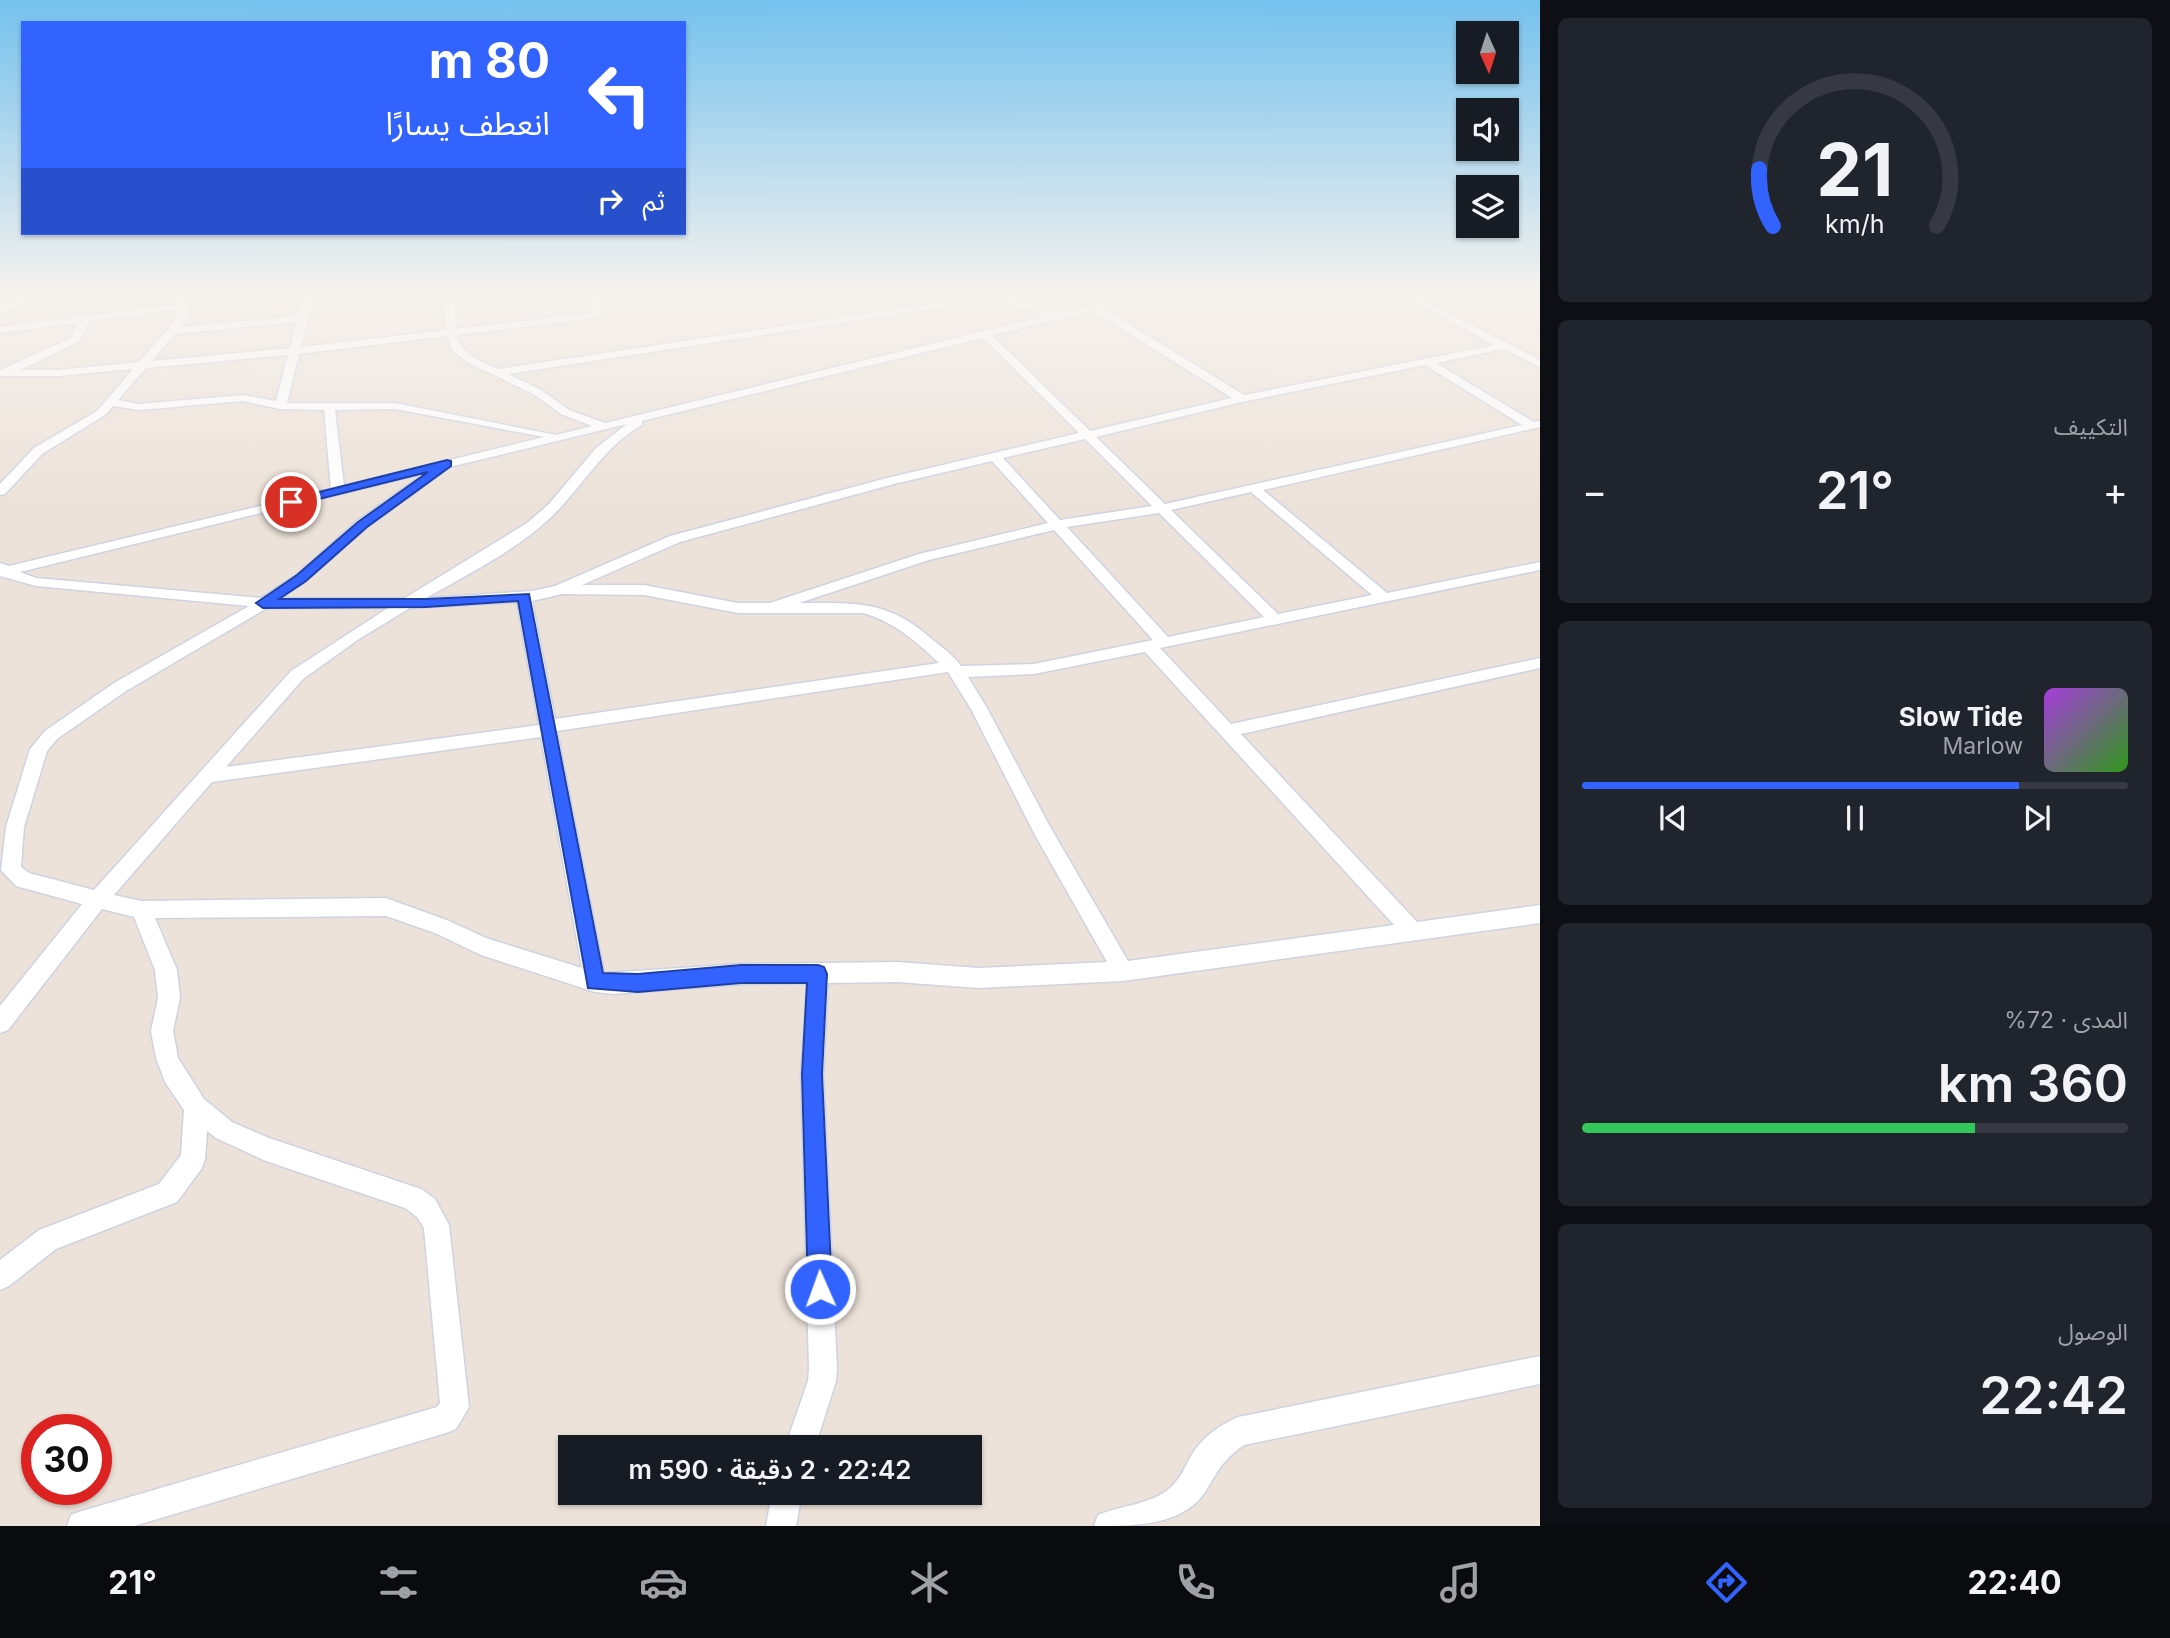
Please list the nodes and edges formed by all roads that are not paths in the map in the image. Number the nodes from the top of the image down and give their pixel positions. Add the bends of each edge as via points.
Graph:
1 (28, 361) edge
2 (144, 361) edge
3 (182, 361) edge
4 (292, 361) edge
5 (474, 361) edge
6 (569, 361) edge
7 (872, 361) edge
8 (1013, 361) edge
9 (1180, 361) edge
10 (1431, 361) edge
11 (1427, 362) junction
12 (140, 365) junction
13 (498, 372) junction
14 (2, 373) edge
15 (1242, 400) junction
16 (110, 402) junction
17 (280, 406) junction
18 (329, 407) junction
19 (654, 414) junction
20 (1536, 425) edge
21 (604, 426) junction
22 (1089, 435) junction
23 (562, 436) junction
24 (995, 457) junction
25 (447, 464) junction
26 (1253, 488) junction
27 (1, 489) edge
28 (338, 491) junction
29 (1164, 508) junction
30 (1056, 525) junction
31 (1540, 566) edge
32 (2, 570) edge
33 (559, 590) junction
34 (1382, 596) junction
35 (524, 597) junction
36 (263, 603) junction
37 (402, 604) junction
38 (769, 609) junction
39 (1275, 620) junction
40 (1156, 644) junction
41 (1540, 663) edge
42 (954, 669) junction
43 (548, 728) junction
44 (1227, 731) junction
45 (207, 776) junction
46 (7, 830) edge
47 (97, 900) junction
48 (141, 909) junction
49 (1540, 914) edge
50 (1414, 933) junction
51 (1124, 971) junction
52 (818, 974) junction
53 (594, 982) junction
54 (0, 1023) edge
55 (196, 1107) junction
56 (0, 1278) edge
57 (1540, 1371) edge
58 (804, 1435) edge
59 (785, 1505) edge
60 (82, 1526) edge
61 (781, 1526) edge
62 (1109, 1526) edge

1 - 14 street
2 - 12 street
3 - 12 street
4 - 17 street
5 - 13 street
6 - 13 street
7 - 19 street
8 - 22 street
9 - 15 street
10 - 11 street
11 - 15 street
11 - 20 street
12 - 14 street
12 - 16 street
13 - 21 street via 565,412
15 - 22 street
16 - 17 street via 139,407 243,398
16 - 27 street via 95,417 38,452
17 - 18 street
18 - 23 street via 408,408
18 - 28 street
19 - 21 street
19 - 37 street via 612,439 535,524
20 - 26 street
21 - 23 street
22 - 24 street
22 - 29 street
23 - 25 street
24 - 30 street
24 - 33 street via 675,539
25 - 28 street
25 - 36 street
26 - 29 street
26 - 34 street
28 - 32 street
29 - 30 street
29 - 39 street
30 - 38 street via 924,557
30 - 40 street
31 - 34 street
32 - 36 street via 36,582
33 - 35 street
33 - 38 street via 644,590 738,608
34 - 39 street
35 - 37 street
35 - 43 street
36 - 37 street
36 - 46 street via 120,687 51,735 39,749
37 - 45 street via 297,675
38 - 42 street via 847,606 879,612 915,632
39 - 40 street
40 - 42 street via 1034,669
40 - 44 street
41 - 44 street
42 - 43 street
42 - 51 street
43 - 45 street
43 - 53 street
44 - 50 street
45 - 47 street
46 - 47 street via 12,870 17,876
47 - 48 street
47 - 54 street
48 - 53 street via 386,907 481,946
48 - 55 street via 166,970 169,998 162,1031 167,1058
49 - 50 street
50 - 51 street
51 - 52 street via 979,978 897,972
52 - 53 street
52 - 58 street via 812,1074 823,1369
55 - 56 street via 193,1159 168,1193 48,1239
55 - 60 street via 224,1130 266,1149 412,1198 426,1208 436,1225 455,1407 446,1419
57 - 62 street via 1238,1432 1203,1463 1192,1487 1178,1501 1147,1517
59 - 61 street

